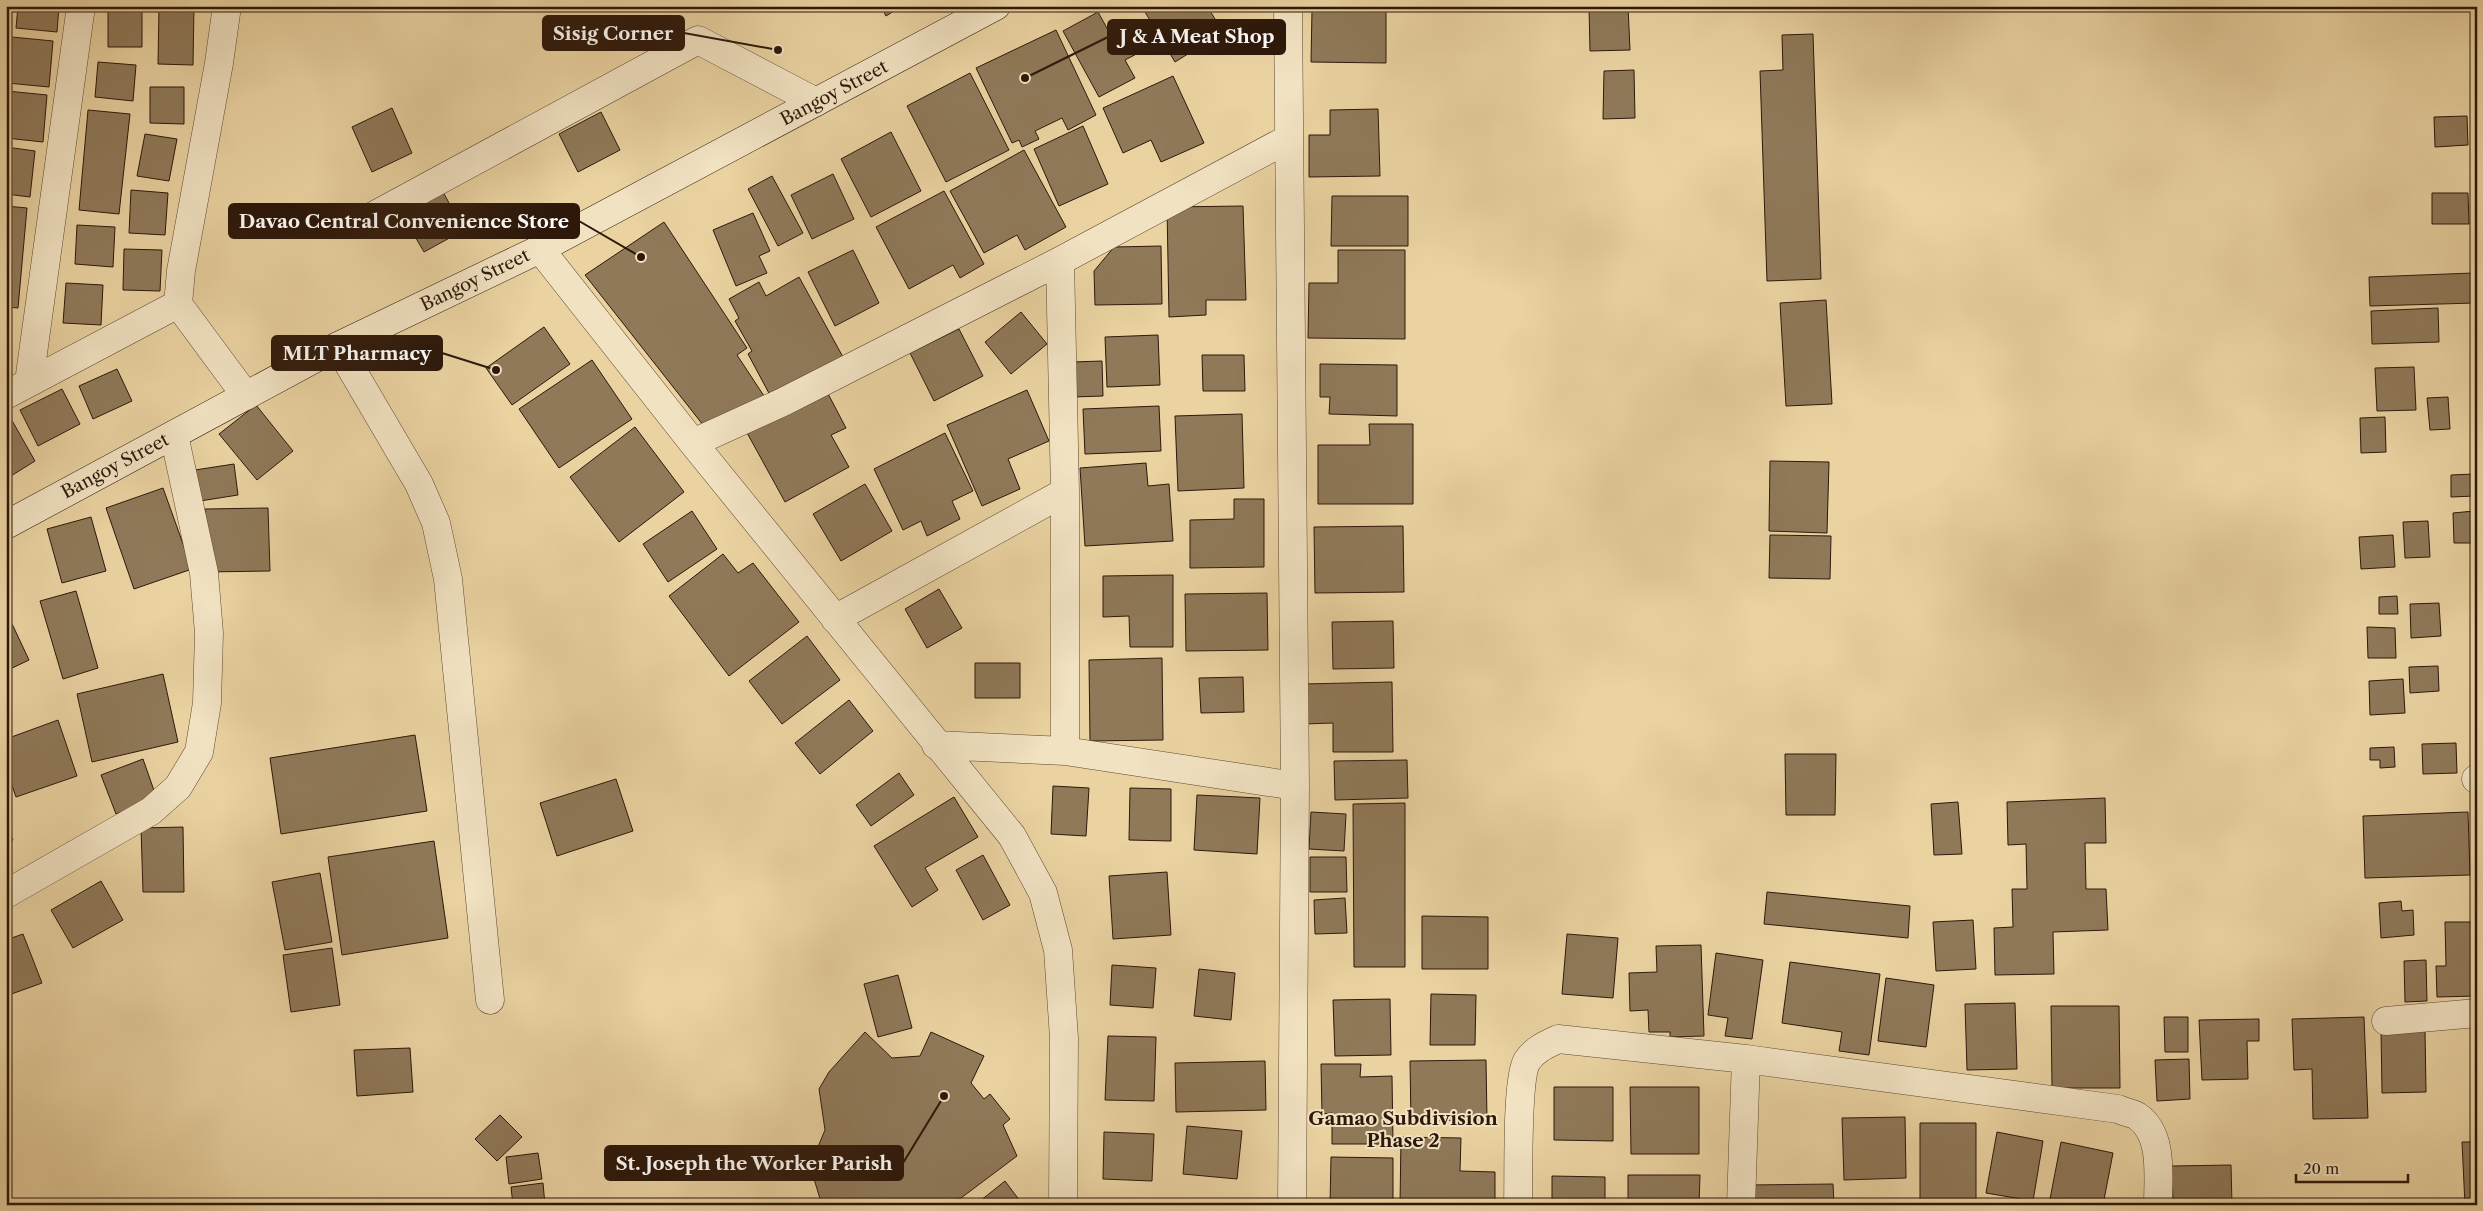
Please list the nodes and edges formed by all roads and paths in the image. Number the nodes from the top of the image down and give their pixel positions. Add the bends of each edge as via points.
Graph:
1 (81, 6) edge
2 (227, 6) edge
3 (996, 6) edge
4 (1288, 6) edge
5 (816, 102) junction
6 (1288, 139) junction
7 (362, 222) dead end
8 (540, 249) junction
9 (1060, 261) junction
10 (178, 304) junction
11 (338, 346) junction
12 (17, 388) edge
13 (246, 396) junction
14 (174, 435) junction
15 (693, 443) junction
16 (1065, 492) junction
17 (6, 525) edge
18 (835, 618) junction
19 (936, 745) junction
20 (1065, 751) junction
21 (1295, 786) junction
22 (6, 894) edge
23 (490, 1000) dead end
24 (2477, 1013) edge
25 (2386, 1021) dead end
26 (1746, 1059) junction
27 (1063, 1205) edge
28 (1292, 1205) edge
29 (1518, 1205) edge
30 (1741, 1205) edge
31 (2158, 1205) edge

1 - 12 street
2 - 10 street
3 - 5 street, Bangoy Street
4 - 6 street
5 - 7 street via 698,40
5 - 8 street, Bangoy Street
6 - 9 street
6 - 21 street
8 - 11 street, Bangoy Street
8 - 15 street
9 - 15 street via 783,402
9 - 16 street
10 - 12 street
10 - 13 street
11 - 13 street, Bangoy Street
11 - 23 street via 419,484 436,524 450,588
13 - 14 street, Bangoy Street
14 - 17 street, Bangoy Street
14 - 22 street via 204,573 210,633 207,703 199,752 178,787 151,811
15 - 18 street
16 - 18 street
16 - 20 street
18 - 19 street
19 - 20 street
19 - 27 street via 1012,836 1043,893 1058,950 1064,1038
20 - 21 street
21 - 28 street
24 - 25 street
26 - 29 street via 1558,1039 1538,1048 1526,1062 1522,1083
26 - 30 street
26 - 31 street via 2118,1109 2137,1116 2150,1128 2157,1152

